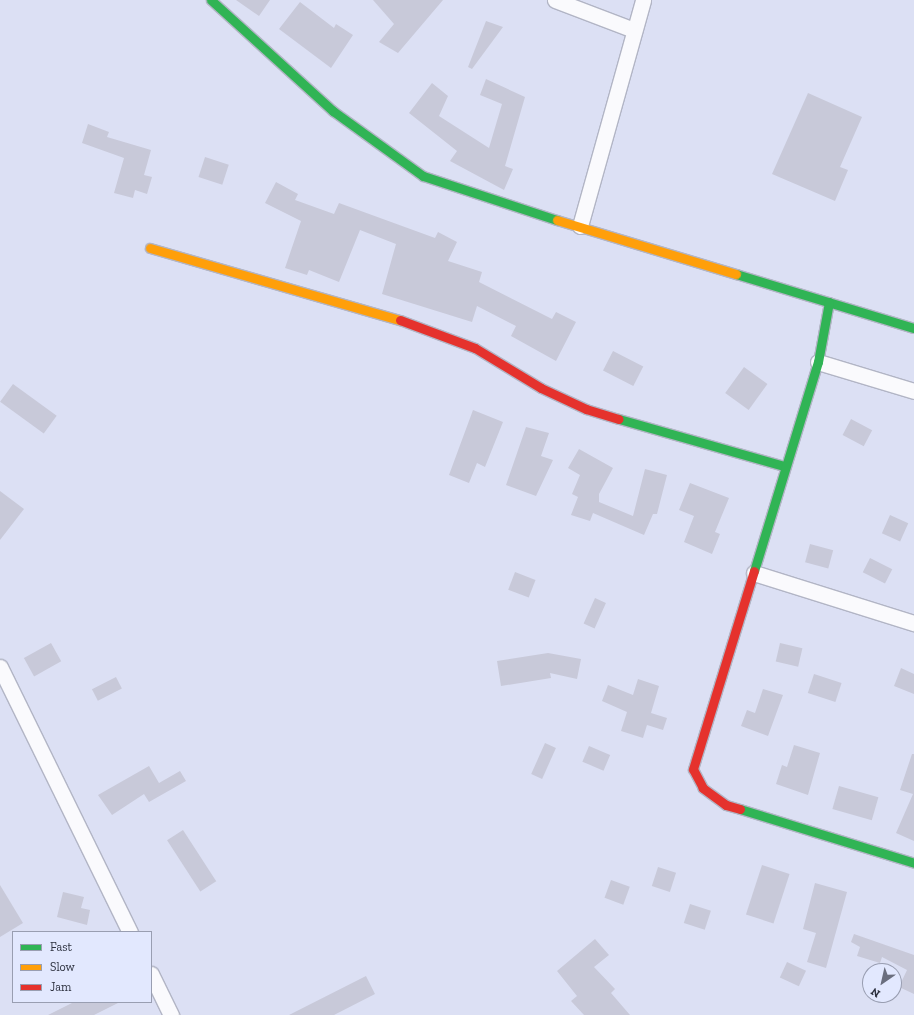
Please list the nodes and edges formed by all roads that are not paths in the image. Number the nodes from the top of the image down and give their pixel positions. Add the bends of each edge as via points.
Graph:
1 (211, 0) edge
2 (555, 0) edge
3 (643, 0) edge
4 (634, 30) junction
5 (580, 226) junction
6 (150, 248) dead end
7 (829, 302) junction
8 (914, 328) edge
9 (818, 362) junction
10 (914, 391) edge
11 (784, 466) junction
12 (754, 573) junction
13 (914, 622) edge
14 (0, 667) edge
15 (914, 864) edge
16 (130, 931) edge
17 (152, 976) edge
18 (171, 1015) edge

1 - 5 street via 333,111 422,176
2 - 4 street
3 - 4 street
4 - 5 street
5 - 7 street
6 - 11 street via 432,329 475,348 541,388 586,409
7 - 8 street
7 - 9 street
9 - 10 street
9 - 11 street
11 - 12 street
12 - 13 street
12 - 15 street via 693,769 702,788 726,805
14 - 16 street
17 - 18 street

